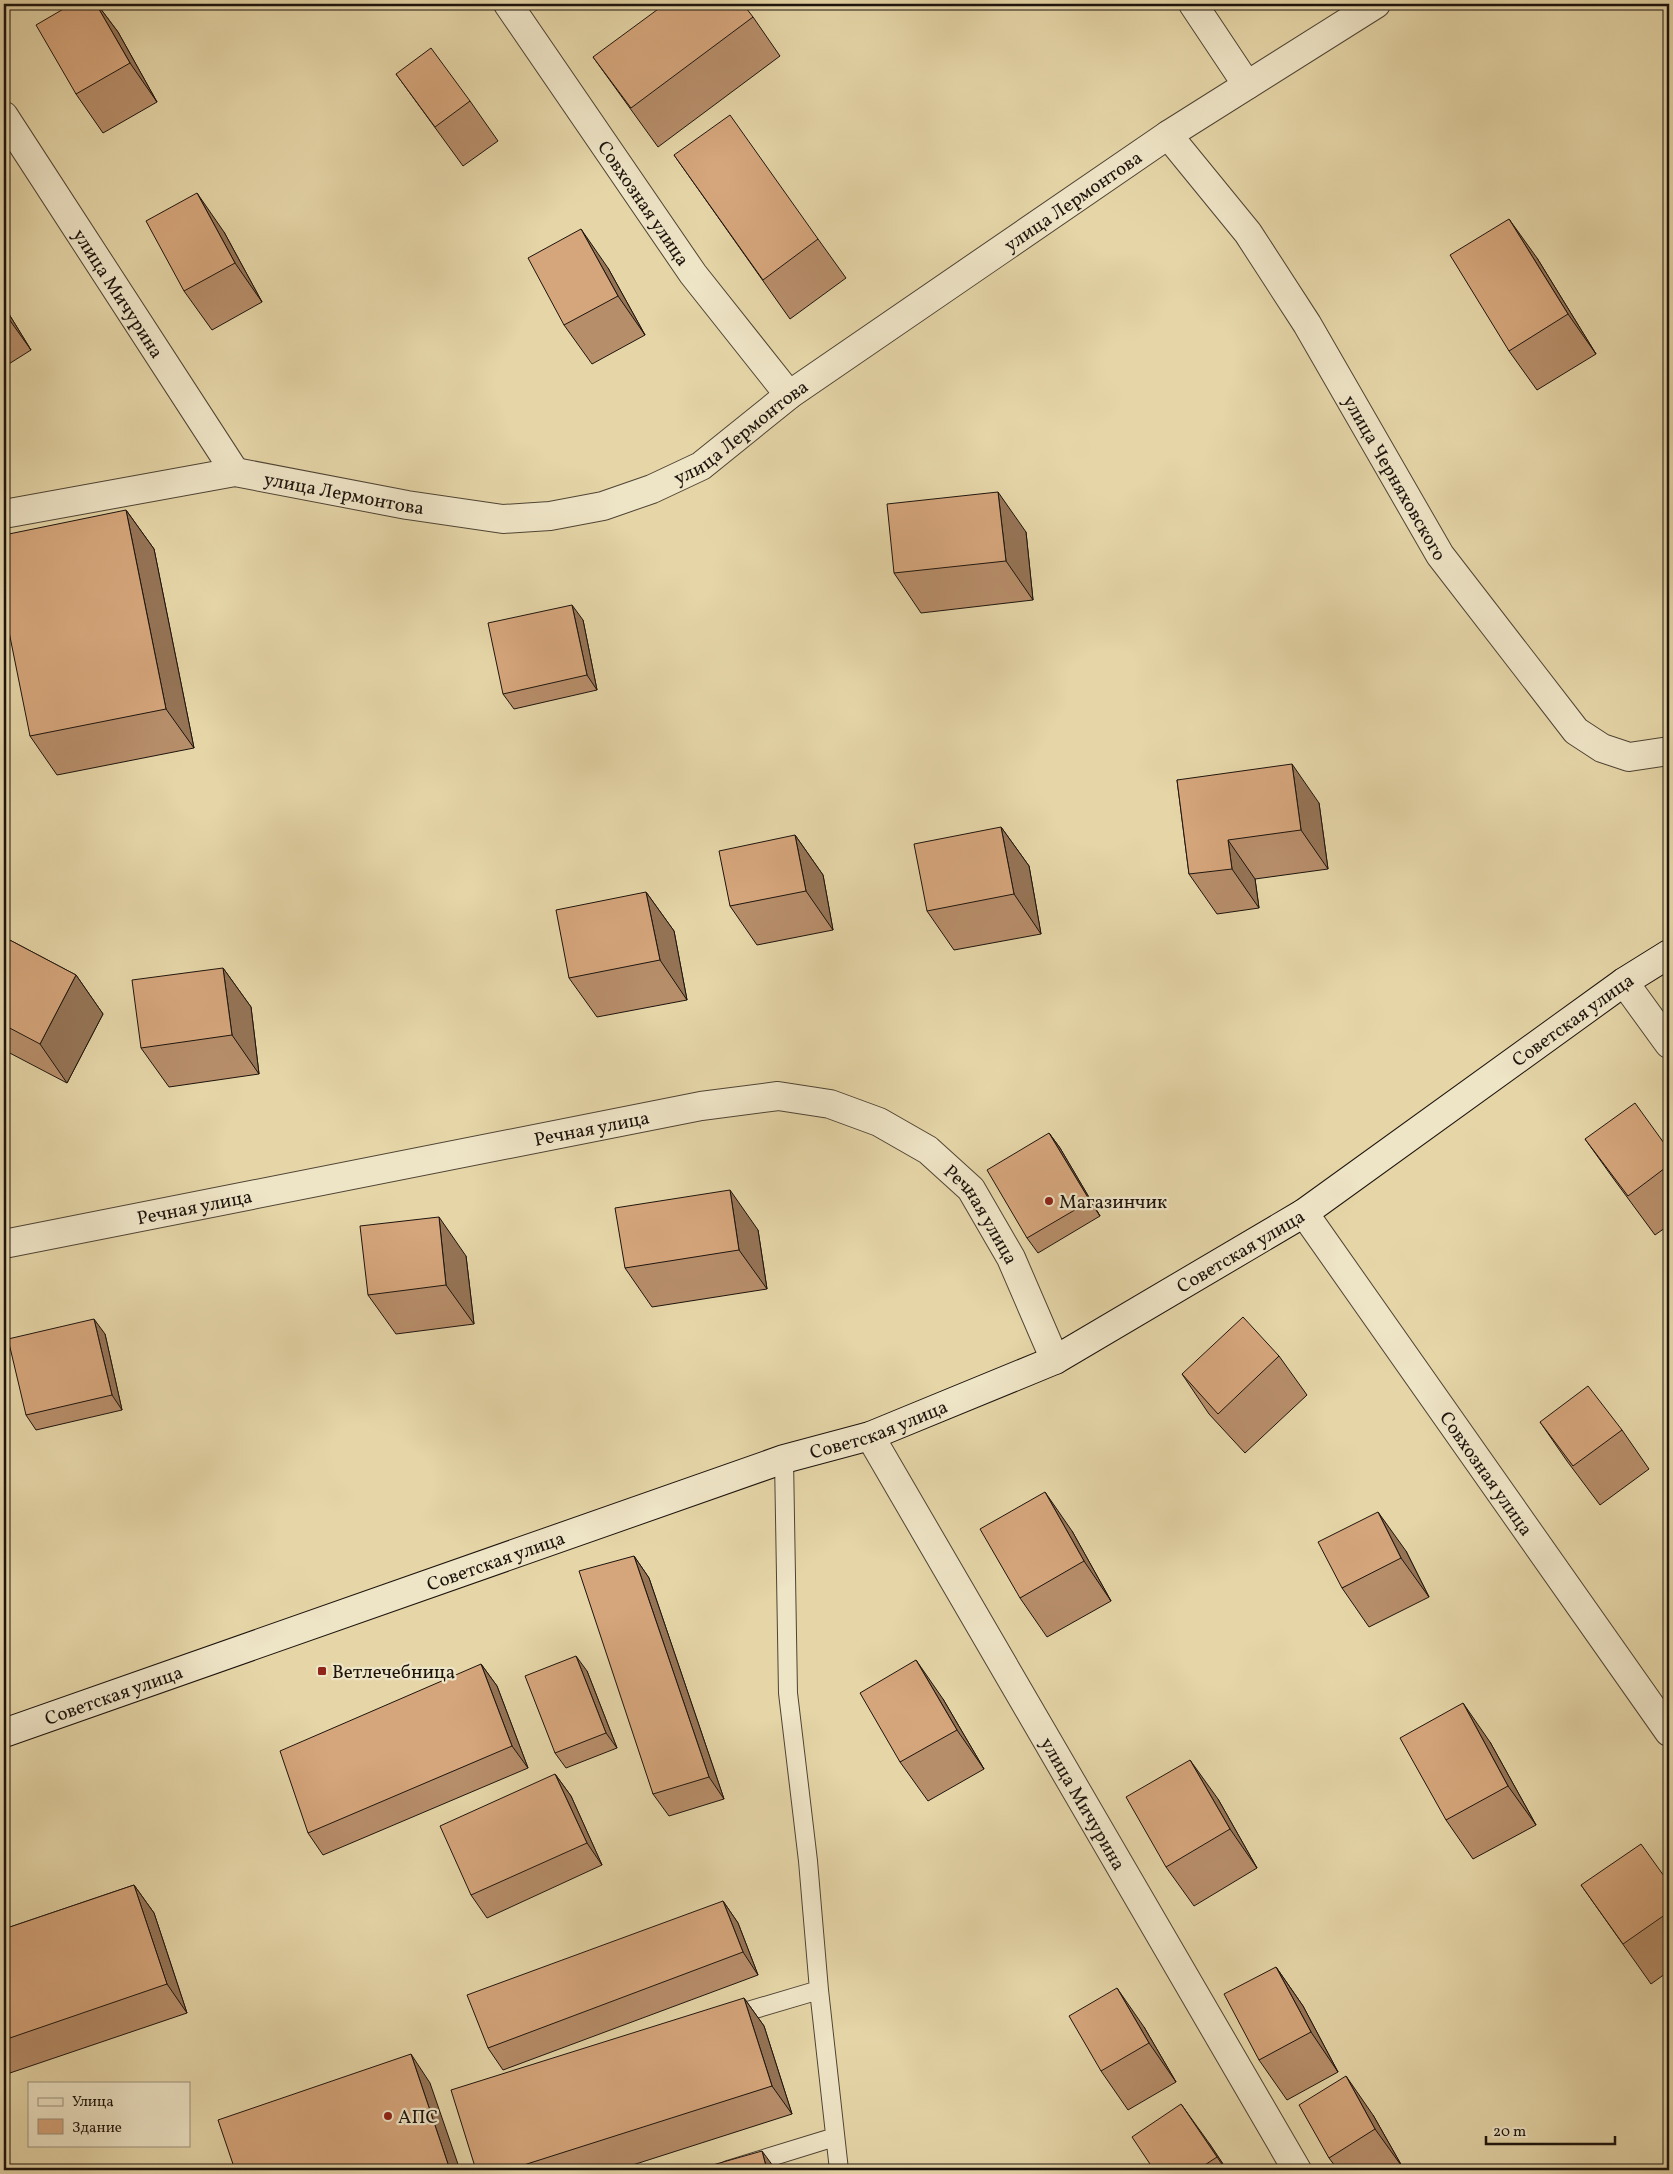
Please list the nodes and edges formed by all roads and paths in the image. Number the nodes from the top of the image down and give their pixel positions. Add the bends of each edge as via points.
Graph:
1 (508, 4) edge
2 (1193, 4) edge
3 (1376, 4) edge
4 (1247, 84) junction
5 (4, 116) edge
6 (1168, 135) junction
7 (789, 395) junction
8 (234, 472) junction
9 (4, 514) edge
10 (1669, 751) edge
11 (1669, 954) edge
12 (1624, 982) junction
13 (1669, 1044) edge
14 (1304, 1213) junction
15 (4, 1244) edge
16 (1055, 1360) junction
17 (870, 1436) junction
18 (784, 1459) junction
19 (1669, 1732) edge
20 (4, 1733) edge
21 (819, 1990) junction
22 (714, 2021) edge
23 (836, 2137) junction
24 (728, 2170) edge
25 (839, 2170) edge
26 (1297, 2170) edge

1 - 7 street, Совхозная улица via 693,274
2 - 4 street
3 - 4 street, улица Лермонтова
4 - 6 street, улица Лермонтова
5 - 8 street, улица Мичурина
6 - 7 street, улица Лермонтова
6 - 10 street, улица Черняховского via 1248,232 1307,324 1440,555 1576,731 1602,748 1630,757
7 - 8 street, улица Лермонтова via 701,466 652,490 603,506 550,516 494,517 407,505
8 - 9 street, улица Лермонтова
11 - 12 street, Советская улица
12 - 13 street
12 - 14 street, Советская улица
14 - 16 street, Советская улица
14 - 19 street, Совхозная улица
15 - 16 street, Речная улица via 701,1106 778,1096 830,1104 878,1122 928,1150 971,1189 1011,1258
16 - 17 street, Советская улица
17 - 18 street, Советская улица
17 - 26 street, улица Мичурина
18 - 20 street, Советская улица
18 - 21 lane via 788,1693
21 - 22 lane
21 - 23 lane
23 - 24 lane
23 - 25 lane

